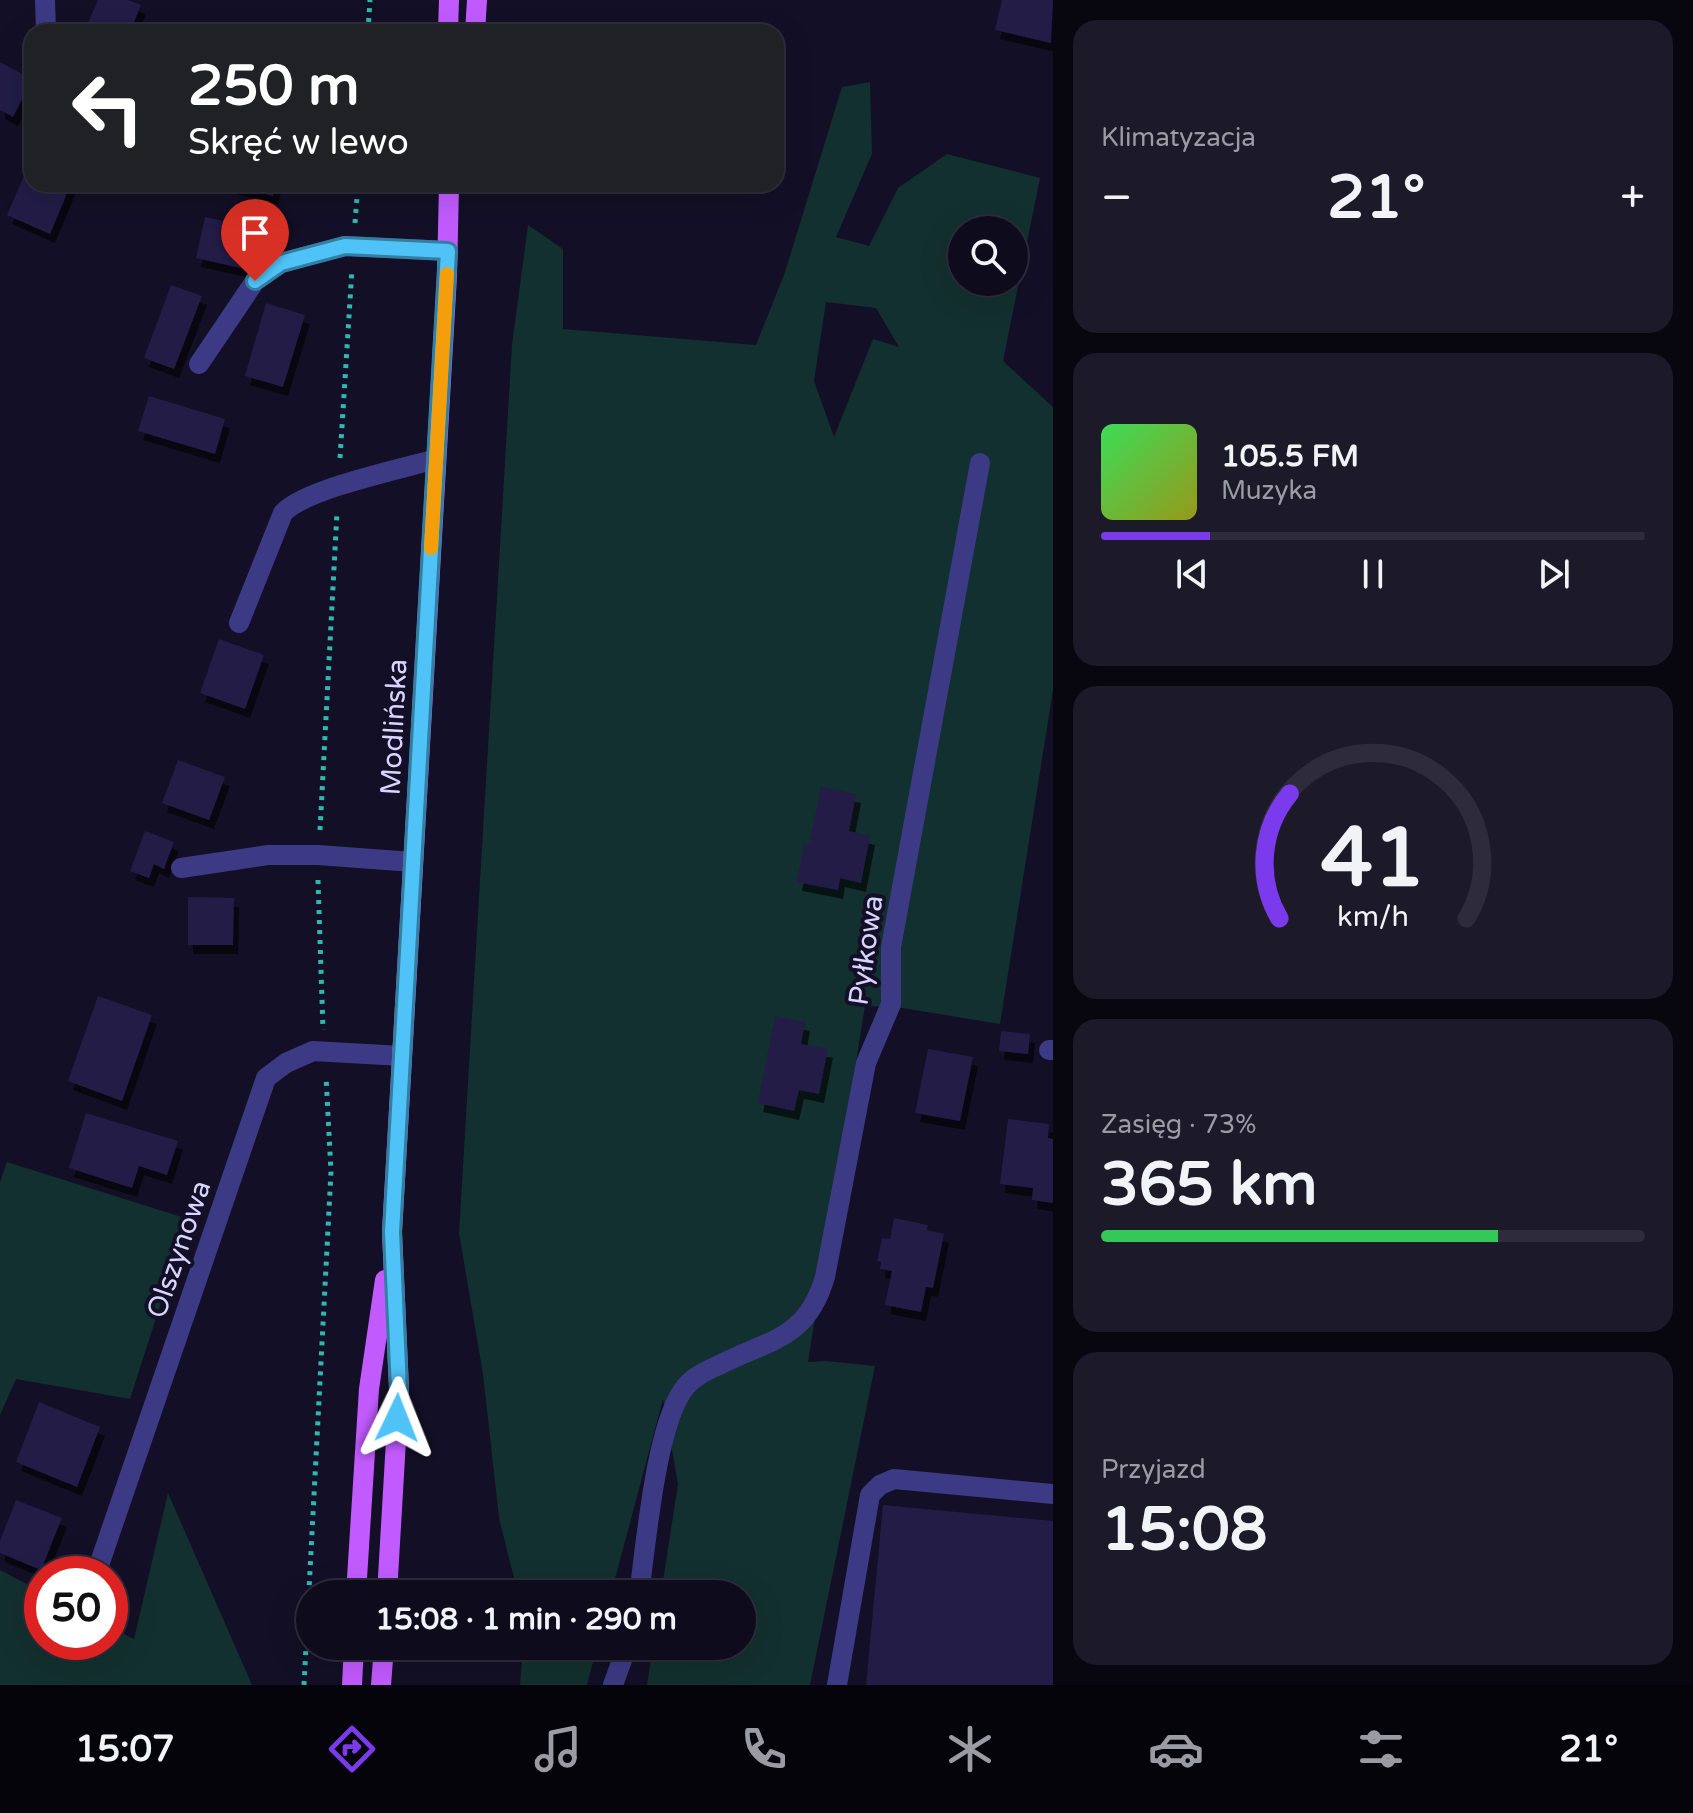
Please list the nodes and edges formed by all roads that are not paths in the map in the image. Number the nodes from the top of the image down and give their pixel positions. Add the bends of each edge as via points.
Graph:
1 (45, 0) edge
2 (449, 0) edge
3 (477, 0) edge
4 (46, 24) edge
5 (448, 24) edge
6 (476, 24) edge
7 (451, 192) edge
8 (448, 251) junction
9 (199, 364) dead end
10 (436, 459) junction
11 (980, 463) dead end
12 (239, 623) dead end
13 (413, 862) junction
14 (181, 868) dead end
15 (402, 1056) junction
16 (392, 1232) junction
17 (1053, 1494) edge
18 (102, 1556) edge
19 (357, 1580) edge
20 (388, 1580) edge
21 (641, 1580) edge
22 (353, 1660) edge
23 (383, 1660) edge
24 (622, 1660) edge
25 (352, 1685) edge
26 (381, 1685) edge
27 (613, 1685) edge
28 (837, 1685) edge

1 - 4 street
2 - 5 main road
3 - 6 main road
7 - 8 main road, Modlińska
8 - 9 street via 345,246 281,263 255,281
8 - 10 main road, Modlińska
10 - 12 street via 298,500 283,513
10 - 13 main road, Modlińska
11 - 21 street, Pyłkowa via 891,947 891,1004 866,1063 825,1277 818,1299 797,1328 699,1374 685,1387 665,1431
13 - 14 street via 268,855
13 - 15 main road, Modlińska
15 - 16 main road, Modlińska
15 - 18 street, Olszynowa via 313,1051 266,1078
16 - 19 main road, Modlińska via 369,1389
16 - 20 main road, Modlińska via 399,1389
17 - 28 street via 894,1479 880,1485 870,1495
22 - 25 main road
23 - 26 main road
24 - 27 street

